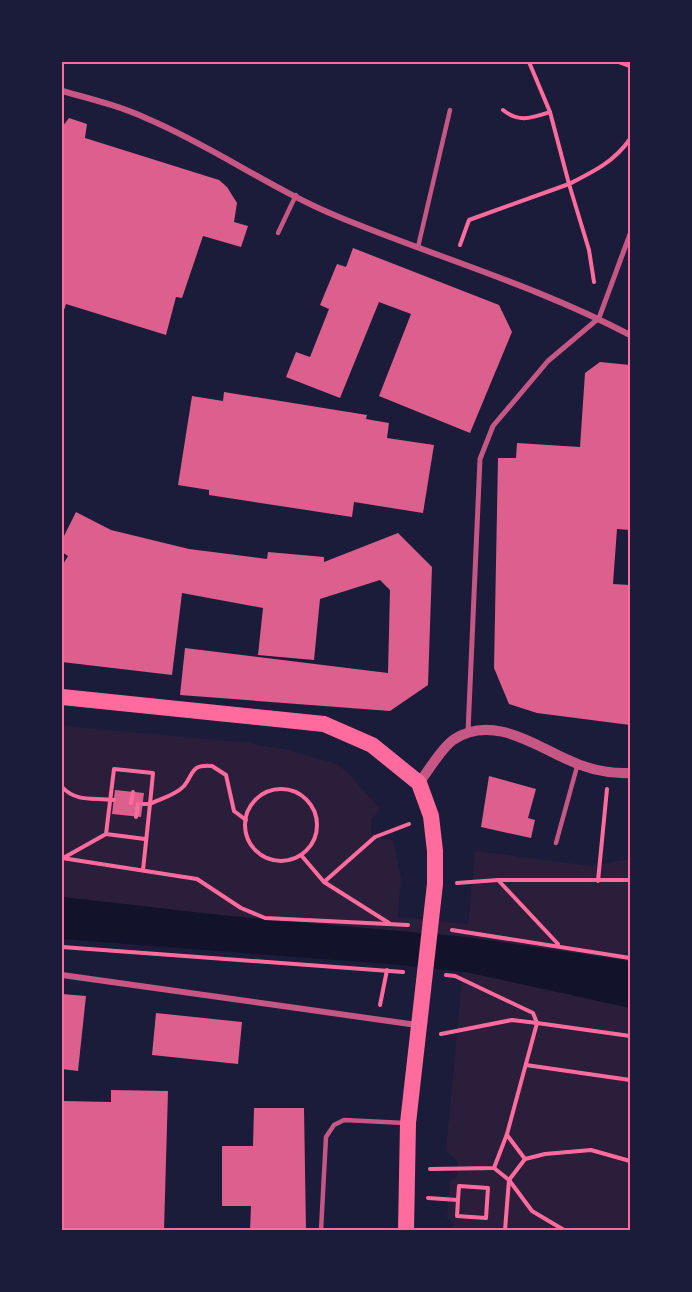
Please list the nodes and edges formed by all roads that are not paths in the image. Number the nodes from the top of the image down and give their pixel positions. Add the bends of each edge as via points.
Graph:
1 (62, 91) edge
2 (450, 110) dead end
3 (296, 195) junction
4 (278, 233) dead end
5 (630, 234) edge
6 (418, 247) junction
7 (599, 318) junction
8 (630, 335) edge
9 (62, 697) edge
10 (468, 732) junction
11 (578, 763) junction
12 (630, 773) edge
13 (419, 783) junction
14 (556, 843) dead end
15 (62, 975) edge
16 (419, 1025) junction
17 (408, 1123) junction
18 (321, 1230) edge
19 (406, 1230) edge

1 - 3 street via 150,120
2 - 6 lane
3 - 4 lane
3 - 6 street via 337,216
5 - 7 street
6 - 7 street
7 - 8 street
7 - 10 street via 548,361 527,385 493,426 480,459
9 - 13 highway via 324,724 372,745
10 - 11 street via 490,729 533,741
10 - 13 street via 451,742
11 - 12 street via 608,772
11 - 14 lane
13 - 16 highway via 431,816 435,851
15 - 16 street
16 - 17 highway
17 - 18 lane via 344,1120 334,1125 326,1137
17 - 19 highway

